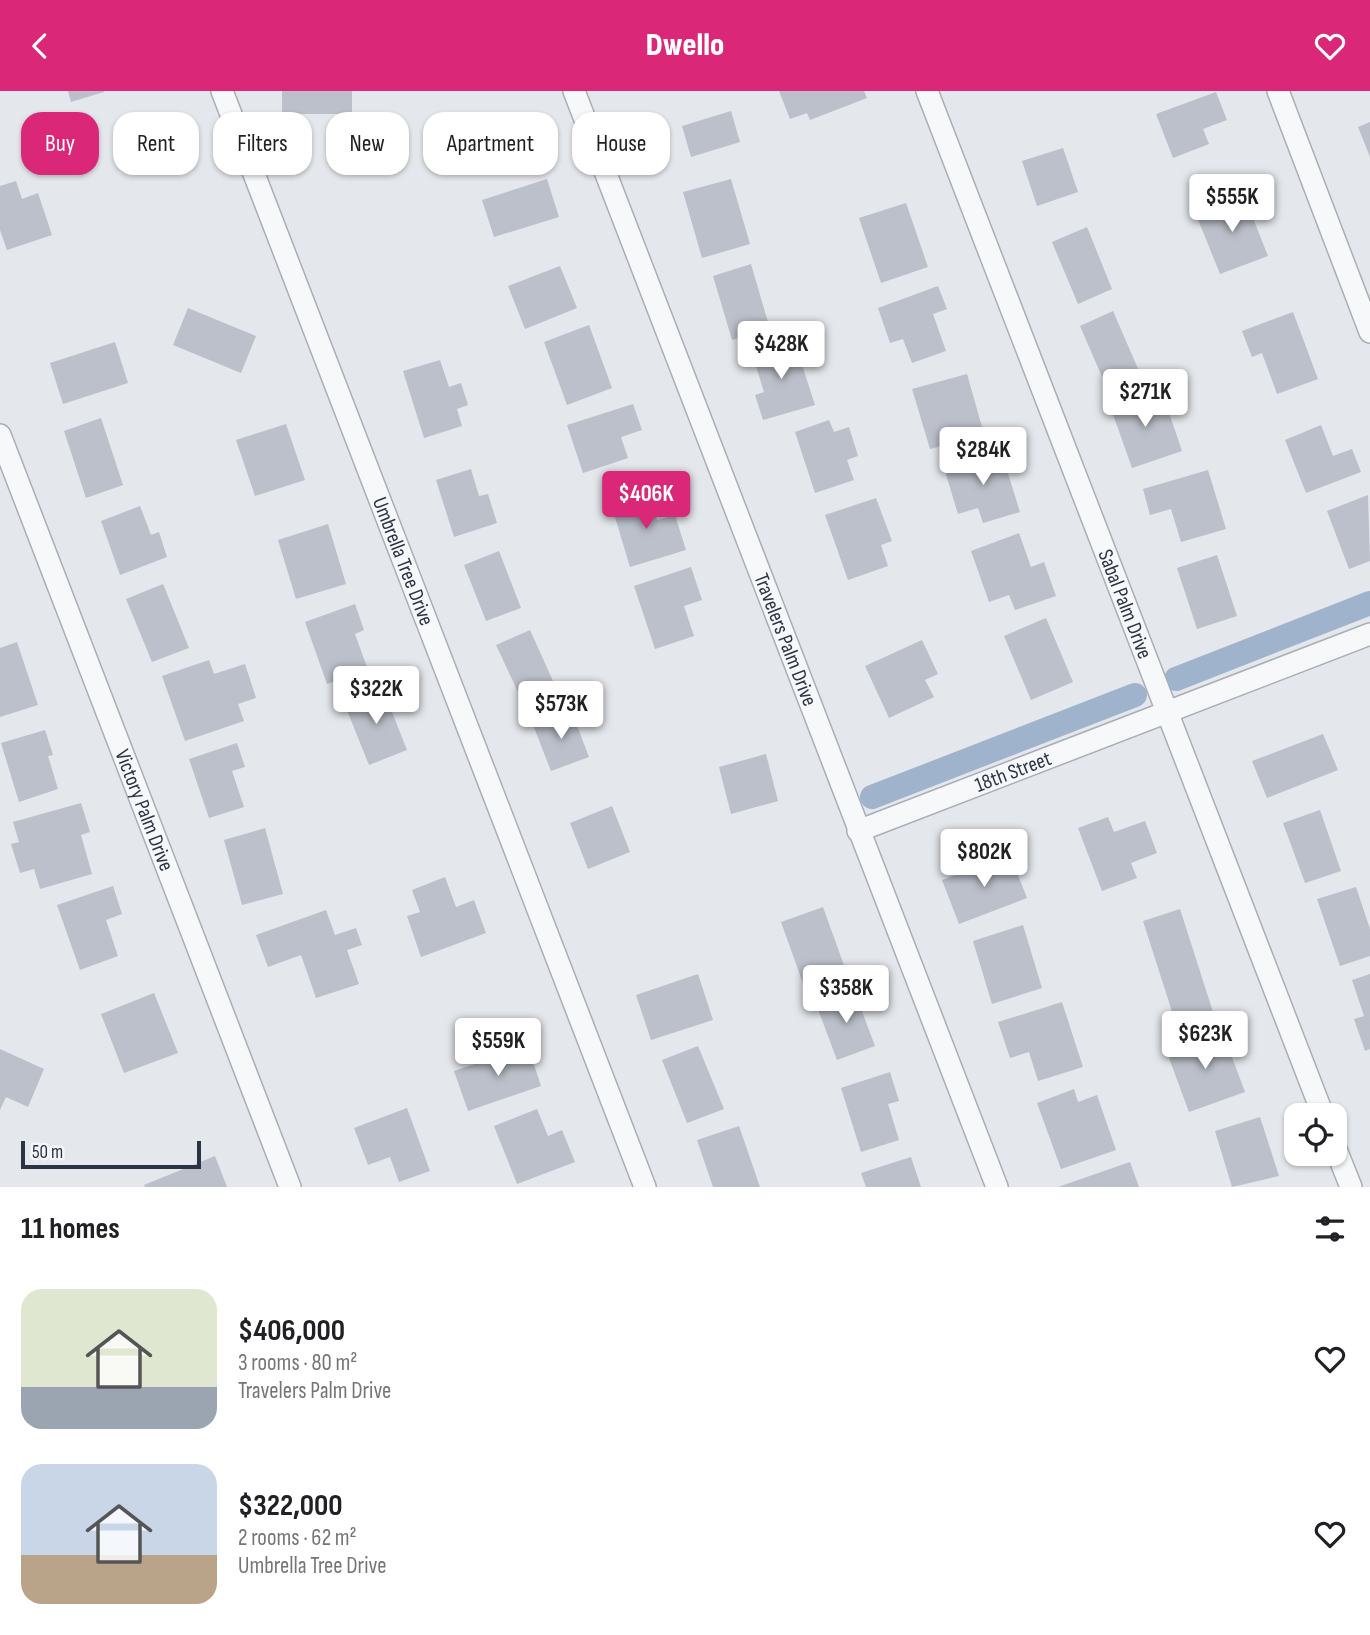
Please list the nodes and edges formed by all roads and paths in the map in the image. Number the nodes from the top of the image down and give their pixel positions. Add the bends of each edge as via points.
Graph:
1 (222, 91) edge
2 (574, 91) edge
3 (927, 91) edge
4 (1278, 91) edge
5 (1370, 332) edge
6 (0, 435) edge
7 (1370, 633) edge
8 (1166, 711) junction
9 (858, 831) junction
10 (1318, 1103) edge
11 (1343, 1166) edge
12 (290, 1187) edge
13 (645, 1187) edge
14 (996, 1187) edge
15 (1351, 1187) edge

1 - 13 street, Umbrella Tree Drive
2 - 9 street, Travelers Palm Drive
3 - 8 street, Sabal Palm Drive
4 - 5 street
6 - 12 street, Victory Palm Drive
7 - 8 street, 18th Street
8 - 9 street, 18th Street
8 - 10 street, Sabal Palm Drive
9 - 14 street, Travelers Palm Drive
11 - 15 street

